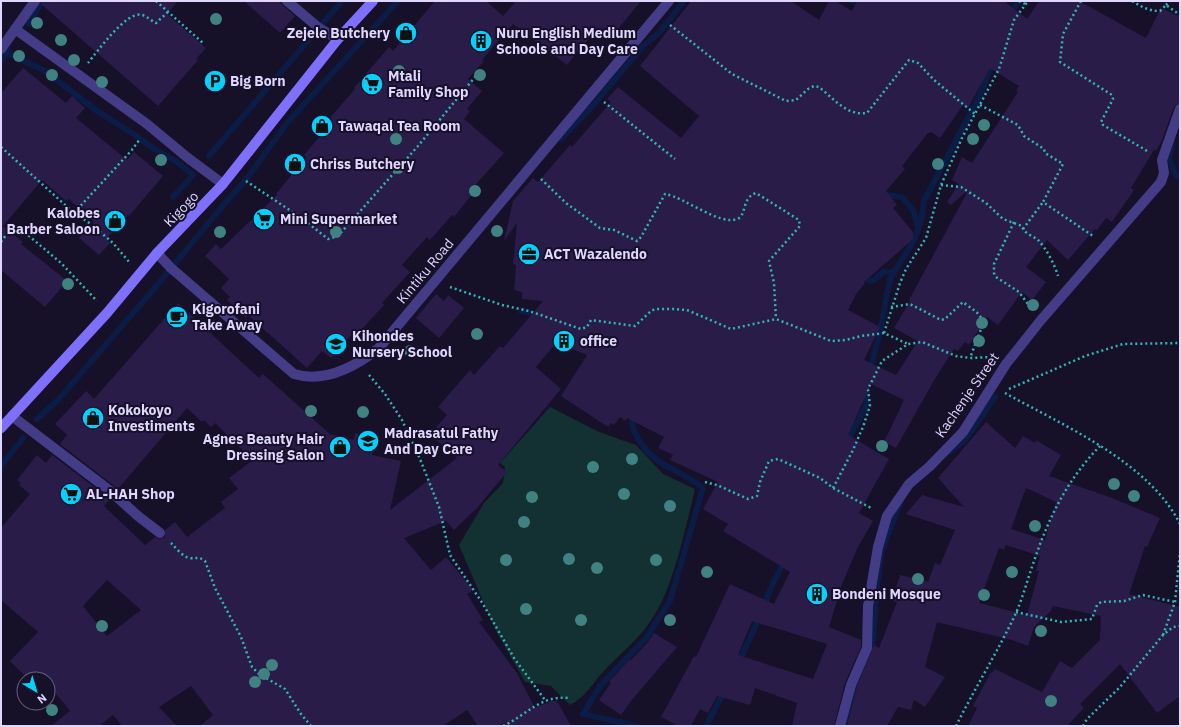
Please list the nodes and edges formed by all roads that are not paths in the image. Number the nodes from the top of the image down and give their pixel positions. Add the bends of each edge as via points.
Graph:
1 (34, 1) edge
2 (287, 1) edge
3 (372, 1) edge
4 (669, 1) edge
5 (15, 29) junction
6 (338, 39) junction
7 (1, 49) edge
8 (1180, 109) edge
9 (223, 184) junction
10 (157, 253) junction
11 (12, 416) junction
12 (1, 428) edge
13 (160, 533) road end
14 (840, 726) edge

1 - 5 street
2 - 6 street via 319,28
3 - 6 main road, Kigogo
4 - 10 street, Kintiku Road via 379,348 360,364 331,374 306,378 294,374
5 - 7 street
5 - 9 street via 147,124
6 - 9 main road, Kigogo
8 - 14 street, Kachenje Street via 1162,160 1164,173 1161,182 1041,320 1006,364 962,432 909,484 887,516 878,547 868,606 867,648 851,685
9 - 10 main road, Kigogo
10 - 11 main road, Kigogo via 107,313
11 - 12 main road, Kigogo
11 - 13 street via 109,490

